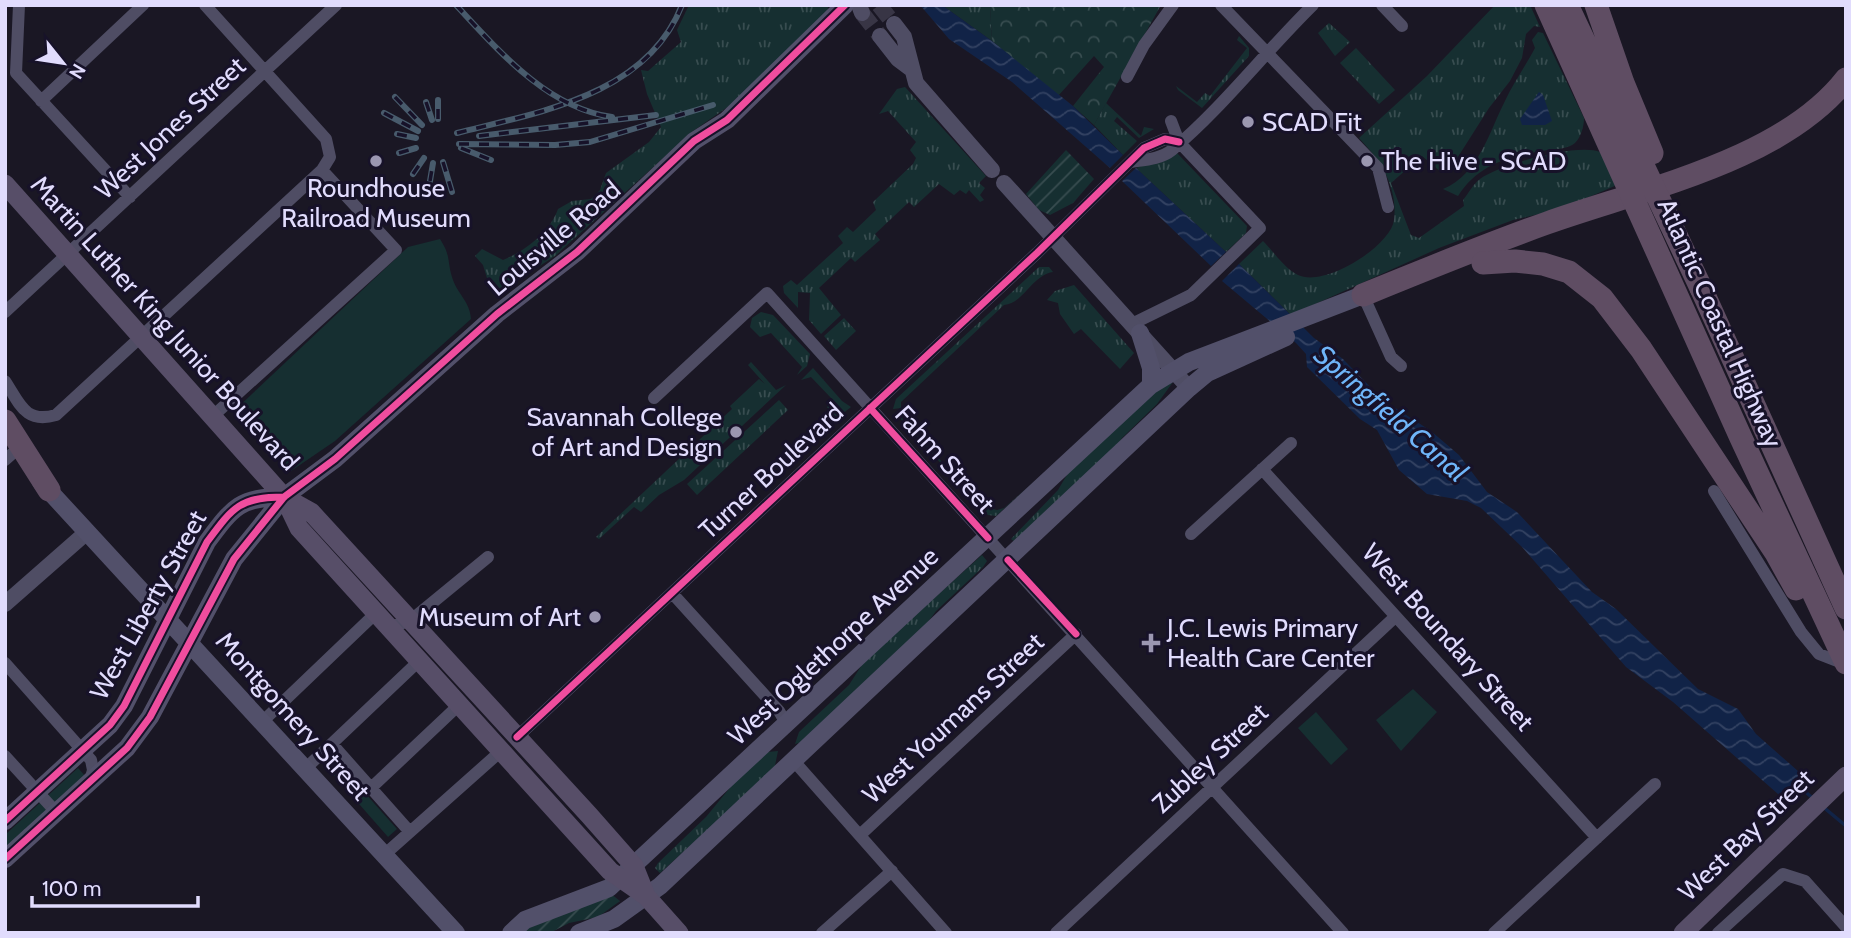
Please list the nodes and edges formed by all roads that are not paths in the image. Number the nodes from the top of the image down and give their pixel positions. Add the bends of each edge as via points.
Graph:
1 (19, 5) edge
2 (143, 5) edge
3 (205, 5) edge
4 (845, 5) edge
5 (1173, 5) edge
6 (1221, 5) edge
7 (1313, 5) edge
8 (1382, 5) edge
9 (1546, 5) edge
10 (1567, 5) edge
11 (1596, 5) edge
12 (332, 7) edge
13 (894, 24) tunnel mouth
14 (1402, 26) dead end
15 (880, 36) tunnel mouth
16 (1267, 50) junction
17 (910, 68) junction
18 (266, 70) junction
19 (1127, 76) dead end
20 (1846, 79) edge
21 (41, 101) junction
22 (1171, 121) dead end
23 (1179, 142) junction
24 (322, 170) junction
25 (992, 170) dead end
26 (1004, 183) dead end
27 (5, 184) edge
28 (130, 197) junction
29 (1388, 207) dead end
30 (1054, 236) junction
31 (68, 253) junction
32 (1700, 288) junction
33 (1356, 304) junction
34 (5, 312) edge
35 (1136, 329) junction
36 (142, 335) junction
37 (1263, 340) junction
38 (1401, 366) dead end
39 (1174, 371) junction
40 (5, 381) edge
41 (1151, 386) junction
42 (1189, 388) junction
43 (654, 398) dead end
44 (870, 408) junction
45 (213, 416) junction
46 (5, 421) edge
47 (1291, 443) dead end
48 (8, 451) edge
49 (1262, 469) junction
50 (49, 490) junction
51 (1714, 491) dead end
52 (285, 497) junction
53 (88, 532) junction
54 (1191, 534) dead end
55 (988, 538) junction
56 (488, 557) dead end
57 (1008, 560) junction
58 (672, 593) junction
59 (5, 604) edge
60 (1846, 608) edge
61 (1395, 617) junction
62 (168, 619) junction
63 (383, 620) junction
64 (410, 621) junction
65 (1076, 634) junction
66 (190, 641) junction
67 (420, 660) junction
68 (1846, 662) edge
69 (5, 663) edge
70 (460, 704) junction
71 (262, 722) junction
72 (787, 725) junction
73 (517, 737) junction
74 (332, 744) junction
75 (82, 750) junction
76 (501, 751) junction
77 (5, 756) edge
78 (793, 760) junction
79 (305, 769) junction
80 (1846, 776) edge
81 (90, 780) junction
82 (1655, 784) dead end
83 (1212, 787) junction
84 (371, 788) junction
85 (37, 791) junction
86 (56, 812) junction
87 (5, 821) edge
88 (410, 832) junction
89 (860, 835) junction
90 (1597, 838) junction
91 (384, 855) junction
92 (5, 859) edge
93 (634, 866) junction
94 (892, 871) junction
95 (618, 879) junction
96 (646, 896) junction
97 (1846, 927) edge
98 (456, 933) edge
99 (511, 933) edge
100 (579, 933) edge
101 (679, 933) edge
102 (822, 933) edge
103 (947, 933) edge
104 (1056, 933) edge
105 (1343, 933) edge
106 (1494, 933) edge
107 (1683, 933) edge
108 (1718, 933) edge

1 - 21 street via 16,73
2 - 21 street
3 - 18 street
4 - 52 main road, Louisville Road via 727,120 694,141 577,252 497,314 335,459
5 - 19 street
6 - 16 street
7 - 16 street
8 - 14 street
9 - 68 highway, Atlantic Coastal Highway, bridge
10 - 32 highway, Atlantic Coastal Highway, bridge
11 - 32 highway, bridge
12 - 18 street, West Jones Street
13 - 17 street via 904,37
15 - 17 street
16 - 23 street
16 - 29 street via 1378,168
17 - 25 street via 926,97
18 - 24 street via 326,139 330,156
18 - 28 street, West Jones Street
20 - 33 highway via 1822,106 1763,146 1533,228
21 - 28 street
22 - 23 street
23 - 30 street, Turner Boulevard via 1151,160 1130,162
23 - 35 street via 1260,228 1214,273
24 - 36 street
24 - 45 street via 396,250
26 - 30 street
27 - 31 main road, Martin Luther King Junior Boulevard
28 - 31 street, West Jones Street
30 - 35 street
30 - 44 street, Turner Boulevard
31 - 34 street, West Jones Street
31 - 36 main road, Martin Luther King Junior Boulevard
32 - 60 highway, Atlantic Coastal Highway
33 - 37 main road
33 - 38 street
33 - 68 highway, bridge via 1483,263 1527,262 1569,272 1612,307
35 - 39 street
35 - 41 main road via 1151,368
36 - 40 street via 57,415 33,417
36 - 45 main road, Martin Luther King Junior Boulevard
37 - 39 main road, West Oglethorpe Avenue via 1189,362
37 - 42 main road
39 - 41 main road, West Oglethorpe Avenue
39 - 42 street
41 - 55 main road, West Oglethorpe Avenue
42 - 57 main road
43 - 44 street, Fahm Street via 767,293
44 - 55 street, Fahm Street
44 - 58 street, Turner Boulevard
45 - 52 main road, Martin Luther King Junior Boulevard
46 - 50 highway
47 - 49 street
48 - 50 main road, Montgomery Street
49 - 54 street
49 - 61 street, West Boundary Street
50 - 53 main road, Montgomery Street
51 - 68 street via 1801,632 1819,654
52 - 62 main road, West Liberty Street via 256,497 236,507 207,542
52 - 63 main road, Martin Luther King Junior Boulevard via 299,528
52 - 64 main road, Martin Luther King Junior Boulevard via 311,512
52 - 66 main road, West Liberty Street via 242,548
53 - 59 street
53 - 62 main road, Montgomery Street
55 - 57 street, Fahm Street
55 - 72 main road, West Oglethorpe Avenue
56 - 64 street
57 - 65 street, Fahm Street
57 - 78 main road
58 - 72 street
58 - 73 street, Turner Boulevard
61 - 83 street, Zubley Street
61 - 90 street, West Boundary Street
62 - 66 main road, Montgomery Street
62 - 75 main road, West Liberty Street via 124,706
63 - 64 street
63 - 67 main road, Martin Luther King Junior Boulevard
63 - 71 street
64 - 73 main road, Martin Luther King Junior Boulevard
65 - 83 street, Fahm Street
65 - 89 street, West Youmans Street
66 - 71 main road, Montgomery Street
66 - 81 main road, West Liberty Street via 150,717 127,748
67 - 70 main road, Martin Luther King Junior Boulevard
67 - 74 street
69 - 75 street
70 - 76 main road, Martin Luther King Junior Boulevard
70 - 84 street
71 - 79 main road, Montgomery Street
72 - 78 main road
72 - 93 main road, West Oglethorpe Avenue
73 - 93 main road, Martin Luther King Junior Boulevard
74 - 79 street
74 - 84 street, Montgomery Street
75 - 81 street via 93,770
75 - 85 main road, West Liberty Street
76 - 88 street
76 - 95 main road, Martin Luther King Junior Boulevard
77 - 85 street
78 - 89 street
78 - 96 main road
79 - 91 main road, Montgomery Street
80 - 107 main road, West Bay Street
81 - 86 main road, West Liberty Street
82 - 90 street
83 - 104 street, Zubley Street
83 - 105 street, Fahm Street
84 - 88 street, Montgomery Street
85 - 86 street
85 - 87 main road, West Liberty Street
86 - 92 main road, West Liberty Street
88 - 91 street
89 - 94 street
90 - 106 street
91 - 98 main road, Montgomery Street
93 - 95 main road, West Oglethorpe Avenue
93 - 96 main road, Martin Luther King Junior Boulevard
94 - 102 street
94 - 103 street
95 - 96 main road, Martin Luther King Junior Boulevard
95 - 99 main road, West Oglethorpe Avenue via 596,894 525,920
96 - 100 main road via 614,919
96 - 101 main road, Martin Luther King Junior Boulevard
97 - 108 street via 1805,881 1783,874

